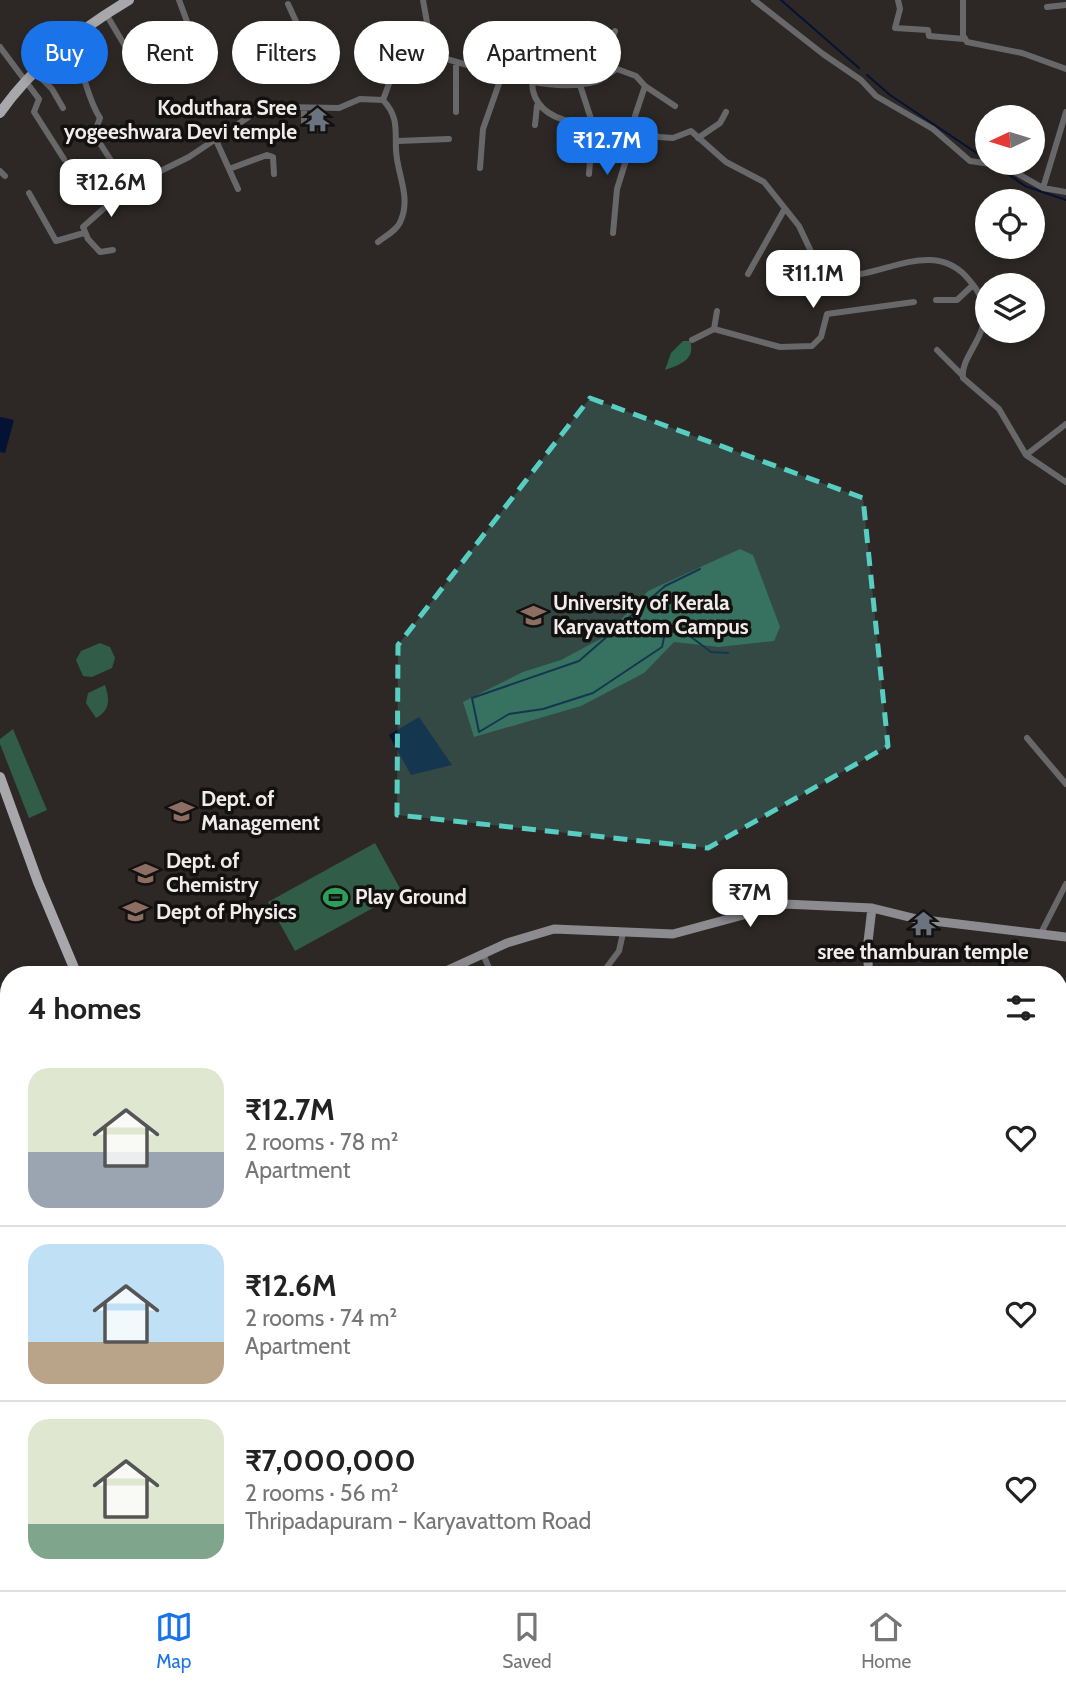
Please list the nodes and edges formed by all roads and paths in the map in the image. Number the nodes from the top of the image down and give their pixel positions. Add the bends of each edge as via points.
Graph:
1 (129, 0) edge
2 (179, 0) edge
3 (423, 0) edge
4 (754, 0) edge
5 (898, 0) edge
6 (964, 0) edge
7 (289, 4) dead end
8 (1066, 5) edge
9 (1047, 8) dead end
10 (106, 14) junction
11 (97, 21) edge
12 (187, 21) edge
13 (296, 21) edge
14 (427, 21) edge
15 (964, 39) junction
16 (122, 41) edge
17 (0, 47) edge
18 (449, 60) edge
19 (456, 62) junction
20 (463, 64) edge
21 (1066, 69) edge
22 (621, 72) edge
23 (21, 77) edge
24 (24, 84) edge
25 (26, 84) edge
26 (47, 84) edge
27 (85, 84) edge
28 (389, 84) edge
29 (499, 84) edge
30 (531, 84) edge
31 (556, 84) edge
32 (584, 84) edge
33 (580, 85) junction
34 (645, 86) junction
35 (383, 100) junction
36 (537, 106) junction
37 (675, 106) dead end
38 (62, 108) dead end
39 (304, 108) junction
40 (456, 112) dead end
41 (726, 112) dead end
42 (1066, 112) edge
43 (0, 113) edge
44 (304, 122) dead end
45 (536, 125) dead end
46 (593, 125) junction
47 (215, 138) junction
48 (698, 138) junction
49 (449, 139) dead end
50 (398, 141) junction
51 (64, 159) dead end
52 (975, 162) edge
53 (480, 168) dead end
54 (229, 169) junction
55 (274, 174) dead end
56 (589, 174) dead end
57 (1020, 175) edge
58 (128, 187) junction
59 (1043, 188) junction
60 (237, 189) dead end
61 (1066, 192) edge
62 (29, 193) dead end
63 (784, 210) junction
64 (84, 233) junction
65 (613, 233) dead end
66 (378, 242) dead end
67 (113, 250) dead end
68 (748, 274) dead end
69 (973, 285) junction
70 (936, 300) dead end
71 (914, 302) dead end
72 (717, 311) dead end
73 (714, 329) junction
74 (692, 340) dead end
75 (937, 350) dead end
76 (962, 374) junction
77 (1066, 424) edge
78 (1026, 455) junction
79 (1066, 482) edge
80 (1027, 738) dead end
81 (0, 777) edge
82 (1066, 784) edge
83 (1066, 884) edge
84 (872, 908) junction
85 (623, 933) junction
86 (1041, 933) junction
87 (1066, 937) edge
88 (483, 954) junction
89 (73, 966) edge
90 (460, 966) edge
91 (488, 966) edge
92 (608, 966) edge
93 (868, 966) edge

1 - 10 main road
2 - 12 street
3 - 14 street
4 - 52 street via 876,96 933,129
5 - 15 street via 895,28
6 - 15 street
7 - 13 street
8 - 9 street
10 - 11 main road
10 - 16 street
15 - 21 street via 1022,52
17 - 23 street
18 - 19 street
19 - 20 street
19 - 40 street
22 - 34 street via 642,80
24 - 43 main road
25 - 51 street via 39,99 34,113
26 - 38 street
27 - 58 street via 100,118 94,134
28 - 35 street
29 - 53 street via 482,128
30 - 36 street
31 - 33 street
32 - 33 street
33 - 46 street
34 - 37 street
34 - 48 street via 635,116 637,127 659,137 677,138 688,131
35 - 39 street via 360,99 339,108
35 - 50 street via 392,112
36 - 45 street
36 - 46 street via 570,122
39 - 44 street
39 - 47 street via 253,114
41 - 48 street via 720,123
42 - 59 street
46 - 56 street
46 - 65 street via 614,136 628,154 617,189
47 - 54 street
47 - 58 street via 189,157
48 - 63 street via 726,162 764,182
49 - 50 street
50 - 66 street via 404,213 400,224
54 - 55 street via 267,155 273,157
54 - 60 street
57 - 59 street
58 - 64 street via 86,222
59 - 61 street
62 - 64 street via 56,241
63 - 68 street
63 - 69 street via 799,226 815,260 834,275 937,261 957,268
64 - 67 street via 100,252
69 - 70 street via 957,300
69 - 76 street via 984,307 985,322
71 - 73 street via 830,312 817,342 802,347 780,347
72 - 73 street
73 - 74 street
75 - 76 street
76 - 78 street via 1003,414
77 - 78 street
78 - 79 street
80 - 82 street
81 - 89 main road
83 - 86 street
84 - 85 main road via 784,904 673,934
84 - 86 main road via 917,919
84 - 93 main road
85 - 88 main road via 554,929
85 - 92 street via 620,951
86 - 87 main road
88 - 90 main road
88 - 91 street

